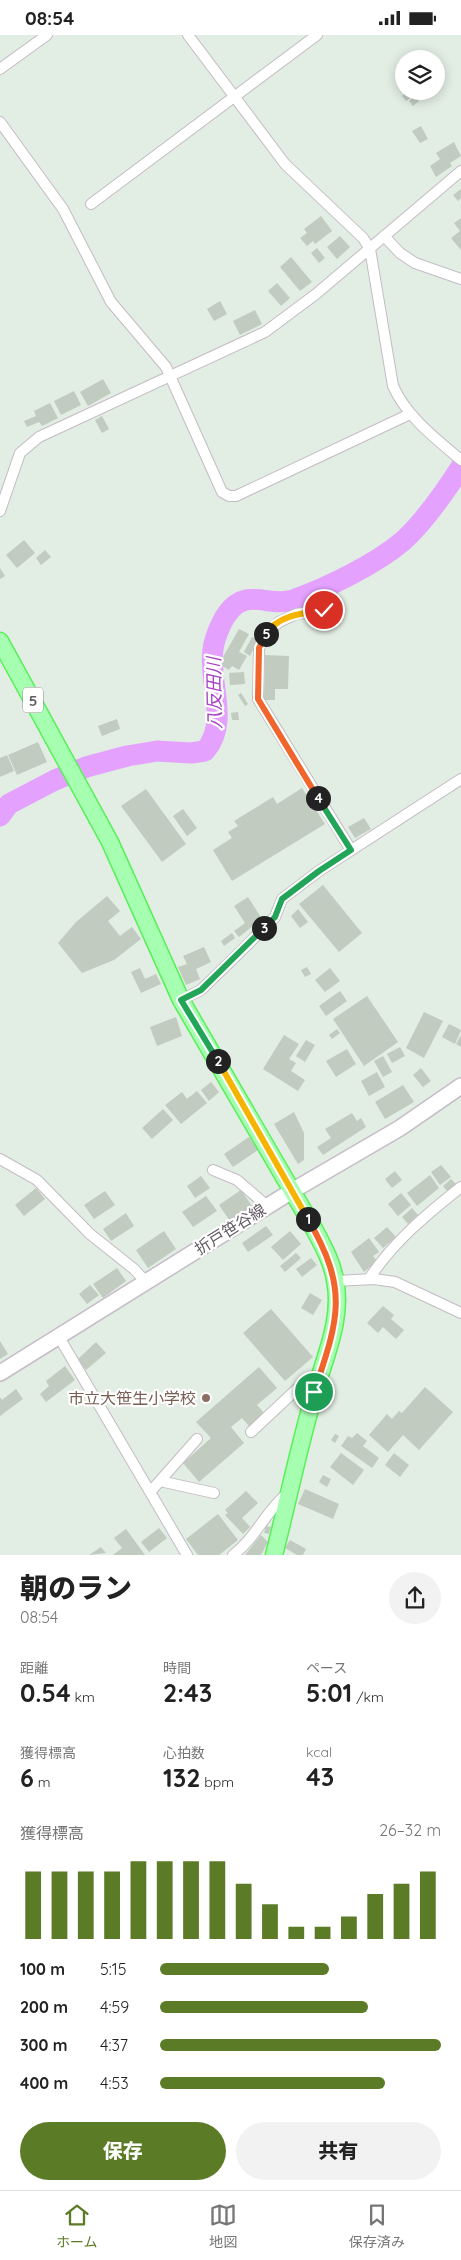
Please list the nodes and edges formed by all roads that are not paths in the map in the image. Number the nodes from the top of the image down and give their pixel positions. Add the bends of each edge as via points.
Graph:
1 (47, 35) edge
2 (188, 35) edge
3 (317, 35) edge
4 (0, 69) edge
5 (233, 96) junction
6 (0, 122) edge
7 (461, 171) edge
8 (91, 204) dead end
9 (384, 236) junction
10 (370, 249) junction
11 (459, 276) edge
12 (171, 377) junction
13 (410, 414) junction
14 (460, 459) edge
15 (0, 511) edge
16 (324, 610) dead end
17 (0, 641) edge
18 (461, 779) edge
19 (351, 850) junction
20 (181, 1000) junction
21 (461, 1086) edge
22 (0, 1159) edge
23 (213, 1170) dead end
24 (461, 1187) edge
25 (292, 1191) junction
26 (267, 1207) junction
27 (369, 1279) junction
28 (336, 1281) junction
29 (146, 1282) junction
30 (461, 1313) edge
31 (59, 1337) junction
32 (0, 1373) edge
33 (314, 1392) junction
34 (251, 1433) dead end
35 (197, 1439) dead end
36 (160, 1481) junction
37 (151, 1491) junction
38 (290, 1492) junction
39 (214, 1493) dead end
40 (187, 1555) edge
41 (233, 1555) edge
42 (274, 1555) edge

1 - 4 street
2 - 5 street
3 - 5 street
5 - 8 street
5 - 10 street via 285,164 363,238
6 - 12 street via 63,209 111,302
7 - 9 street
9 - 10 street
9 - 11 street via 400,253 416,263
10 - 12 street via 265,332
10 - 13 street via 393,386
12 - 13 street via 218,486 228,496 236,496
12 - 15 street via 39,437 23,448
13 - 14 street
16 - 19 street via 296,614 279,621 268,632 259,648 258,699
17 - 20 main road, 5 via 110,842
18 - 19 street
19 - 20 street via 282,899 275,917 235,957 201,990
20 - 25 main road, 5
21 - 25 main road, 折戸笹谷線 via 400,1128
22 - 29 street via 37,1180 90,1235
23 - 26 street via 237,1181
24 - 27 street via 416,1224
25 - 26 main road, 折戸笹谷線
25 - 28 main road, 5 via 327,1253
26 - 29 main road, 折戸笹谷線
27 - 28 street
27 - 30 street via 395,1282
28 - 33 main road, 5 via 334,1325
29 - 31 main road, 折戸笹谷線
31 - 32 main road, 折戸笹谷線
31 - 37 street
33 - 34 street via 298,1388
33 - 38 main road, 5
35 - 36 street
36 - 37 street
36 - 39 street
37 - 40 street
38 - 41 street via 273,1507 246,1546
38 - 42 main road, 5

